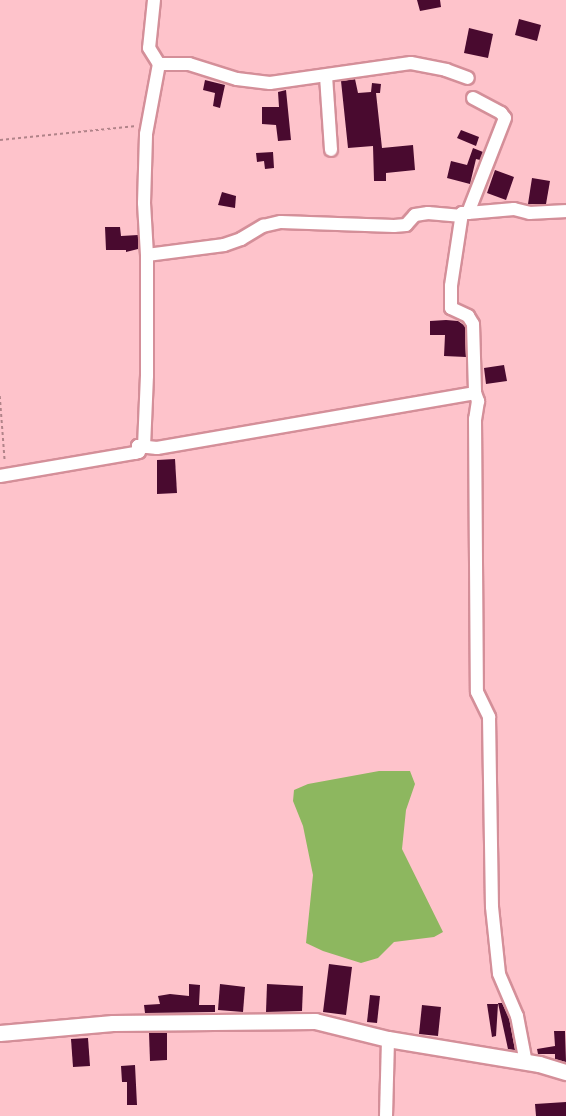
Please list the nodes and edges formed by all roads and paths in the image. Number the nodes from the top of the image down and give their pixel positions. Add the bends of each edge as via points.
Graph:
1 (154, 0) edge
2 (159, 64) junction
3 (326, 76) junction
4 (468, 78) dead end
5 (474, 99) dead end
6 (147, 125) junction
7 (0, 140) edge
8 (331, 150) dead end
9 (566, 211) edge
10 (465, 214) junction
11 (147, 255) junction
12 (475, 393) junction
13 (0, 396) edge
14 (138, 446) junction
15 (3, 476) edge
16 (0, 1033) edge
17 (388, 1039) junction
18 (526, 1063) junction
19 (566, 1072) edge
20 (386, 1116) edge

1 - 2 street via 149,48
2 - 3 street via 189,64 237,79 270,83
2 - 6 street
3 - 4 street via 422,63
3 - 8 street
5 - 10 street via 503,114 505,120
6 - 7 path
6 - 11 street
9 - 10 street via 530,213 514,209
10 - 11 street via 415,215 406,225 394,226 281,222 263,226 224,245
10 - 12 street via 450,304 455,311 470,317 473,324
11 - 14 street via 146,432 144,447
12 - 14 street via 157,448
12 - 18 street via 477,692 489,722 492,908 499,974 517,1017
13 - 15 path
14 - 15 street via 140,452
16 - 17 street via 124,1023 315,1021
17 - 18 street
17 - 20 street
18 - 19 street

